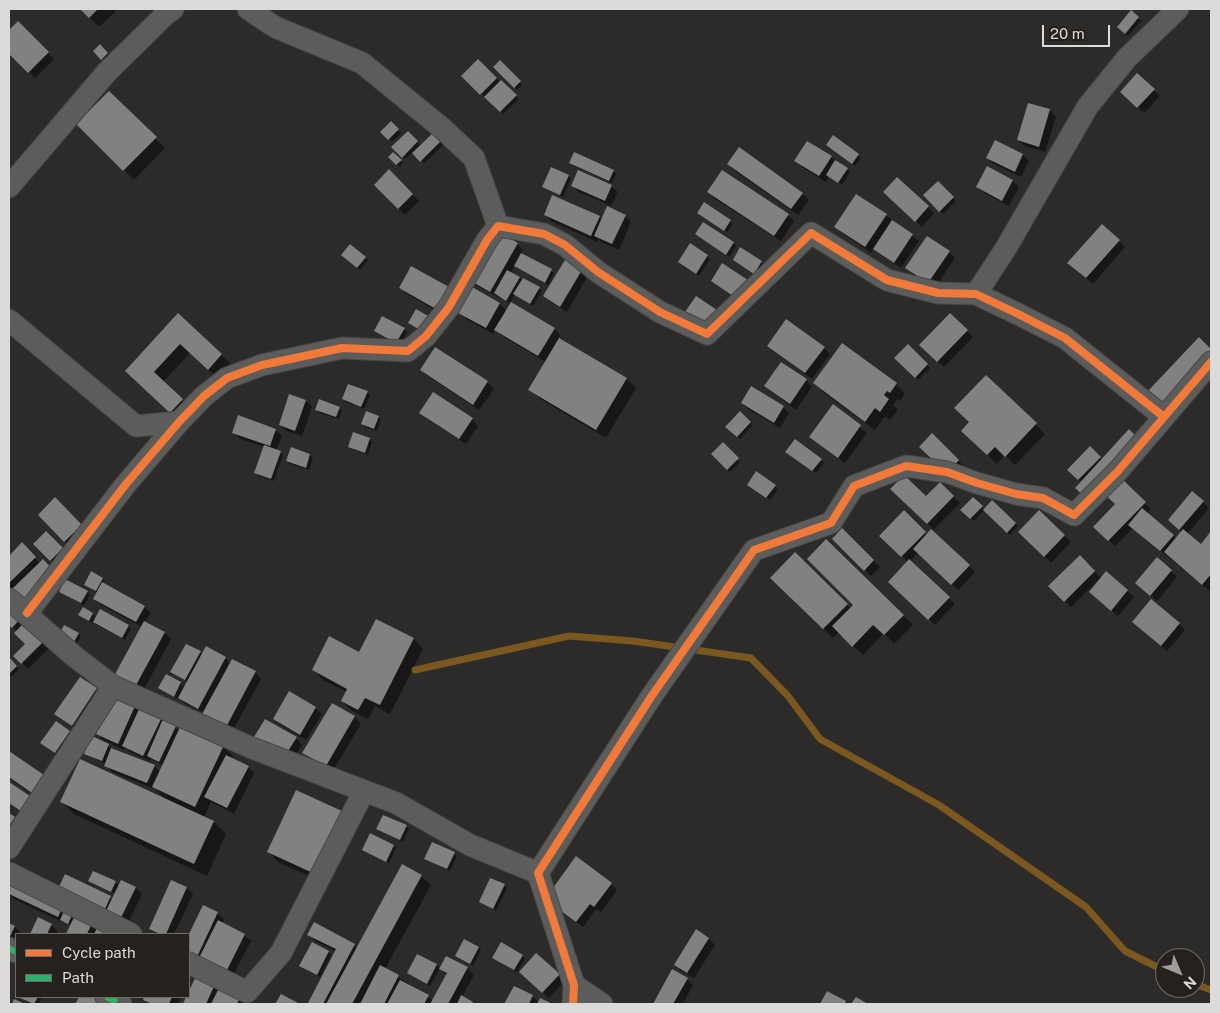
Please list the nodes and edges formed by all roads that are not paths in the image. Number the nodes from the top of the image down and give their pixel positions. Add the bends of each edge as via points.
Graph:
1 (173, 9) edge
2 (248, 9) edge
3 (1178, 9) edge
4 (9, 187) edge
5 (498, 226) junction
6 (976, 294) junction
7 (9, 320) edge
8 (1211, 362) edge
9 (1164, 418) junction
10 (179, 422) junction
11 (9, 599) edge
12 (27, 612) junction
13 (113, 686) junction
14 (364, 791) junction
15 (9, 848) edge
16 (9, 873) edge
17 (538, 873) junction
18 (129, 933) edge
19 (190, 964) edge
20 (574, 995) edge
21 (108, 998) edge
22 (121, 1004) edge
23 (602, 1004) edge

1 - 4 street via 107,72
2 - 5 street via 275,27 362,63 442,128 474,158
3 - 6 street via 1127,58 1088,106
5 - 6 street via 544,234 565,245 598,272 660,312 707,334 811,233 887,280 938,293
5 - 10 street via 449,307 426,336 408,351 342,348 262,364 227,378
6 - 9 street via 1065,338
7 - 10 street via 136,426
8 - 9 street
9 - 17 street via 1074,515 1043,498 977,484 947,472 906,466 854,486 831,523 754,550 651,697
10 - 12 street via 126,484
11 - 12 street
12 - 13 street via 74,656
13 - 14 street via 252,748
13 - 15 street
14 - 17 street via 396,804 470,845
14 - 19 street via 281,954 247,992
16 - 18 street
17 - 20 street
20 - 23 street
21 - 22 street

